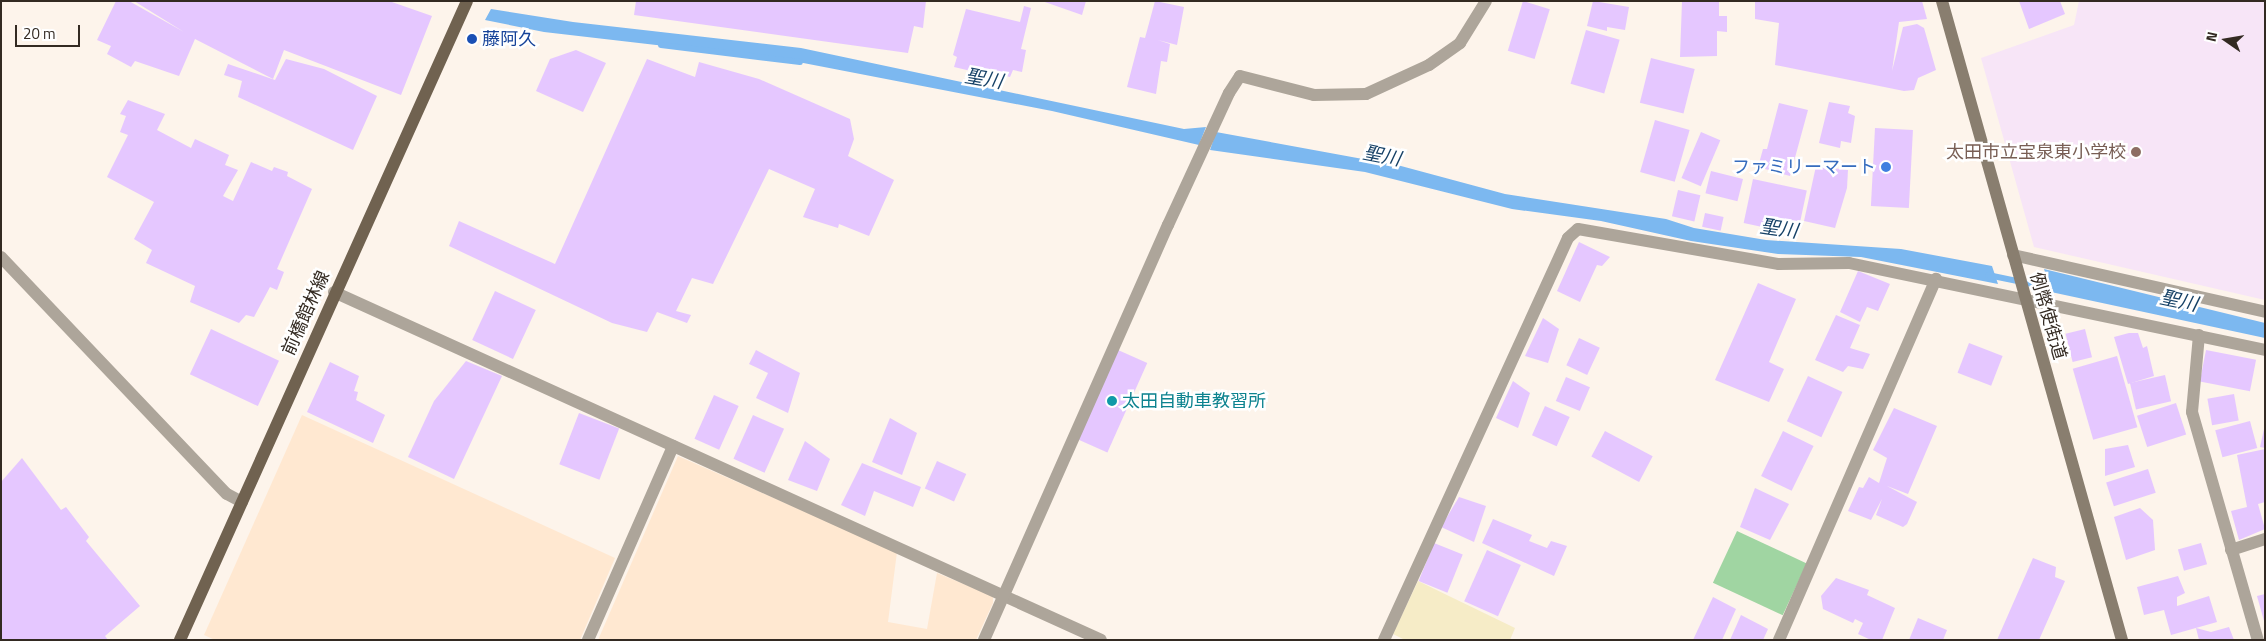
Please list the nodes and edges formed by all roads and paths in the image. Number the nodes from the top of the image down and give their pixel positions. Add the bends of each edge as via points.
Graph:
1 (467, 1) edge
2 (1486, 1) edge
3 (1942, 1) edge
4 (2, 258) edge
5 (2014, 260) junction
6 (1936, 279) junction
7 (334, 292) junction
8 (2025, 296) junction
9 (2265, 312) edge
10 (2199, 335) junction
11 (2265, 350) edge
12 (673, 446) junction
13 (242, 502) junction
14 (2265, 539) edge
15 (2231, 550) junction
16 (1003, 596) junction
17 (180, 640) edge
18 (588, 640) edge
19 (984, 640) edge
20 (1101, 640) edge
21 (1384, 640) edge
22 (1779, 640) edge
23 (2122, 640) edge
24 (2258, 640) edge

1 - 7 main road, 前橋館林線
2 - 16 street via 1460,43 1400,81 1366,94 1314,95 1240,76 1203,149
3 - 5 main road, 例幣使街道
4 - 13 street via 228,494
5 - 8 main road, 例幣使街道
5 - 9 street
6 - 8 street
6 - 21 street via 1849,263 1778,264 1578,229 1568,238
6 - 22 street
7 - 12 street
7 - 13 main road, 前橋館林線
8 - 10 street
8 - 23 main road, 例幣使街道
10 - 11 street
10 - 15 street via 2192,412
12 - 16 street
12 - 18 street
13 - 17 main road, 前橋館林線
14 - 15 street
15 - 24 street
16 - 19 street
16 - 20 street

